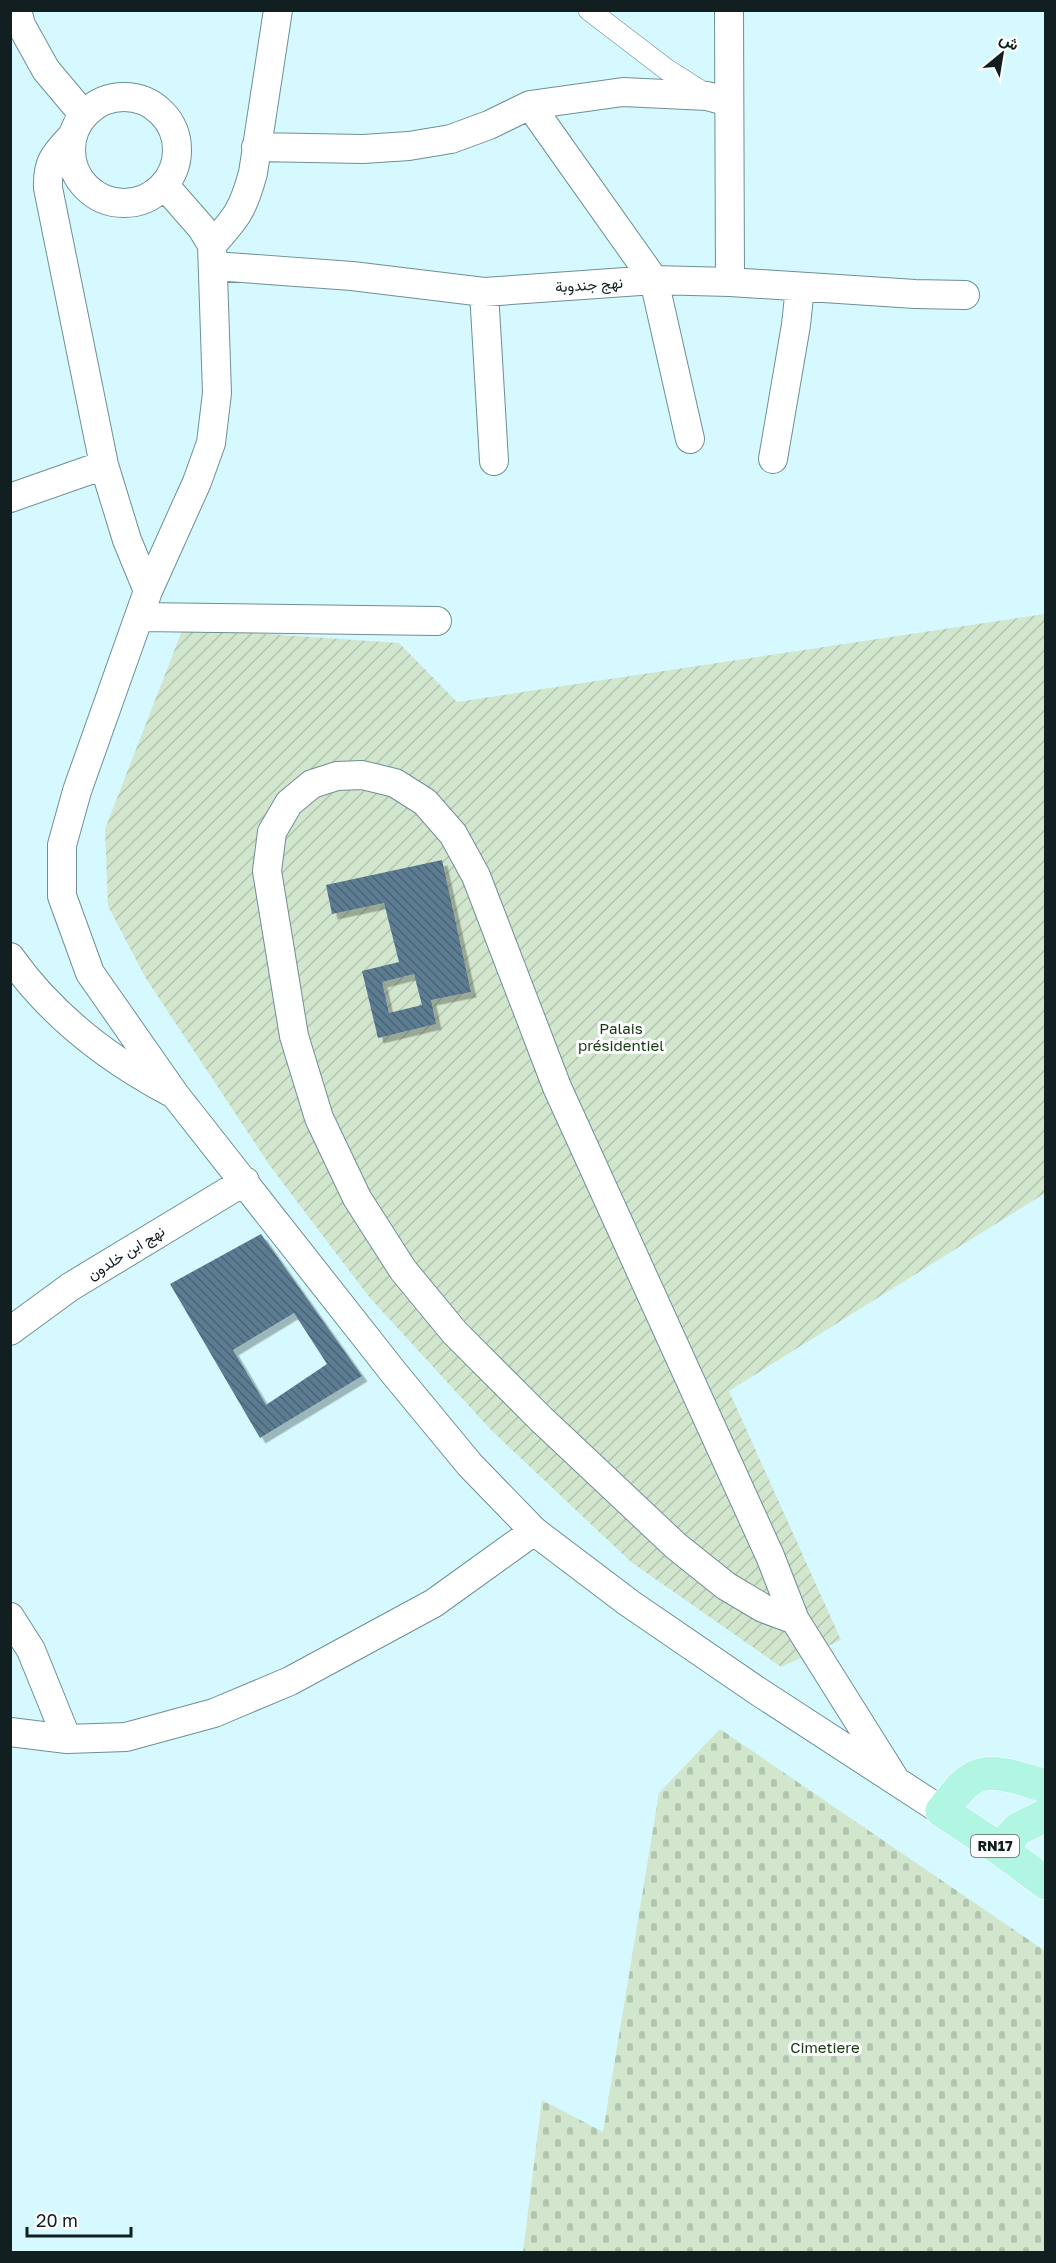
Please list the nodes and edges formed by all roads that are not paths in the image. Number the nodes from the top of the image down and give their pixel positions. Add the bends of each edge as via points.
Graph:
1 (17, 10) edge
2 (278, 10) edge
3 (589, 10) edge
4 (729, 10) edge
5 (718, 99) junction
6 (530, 105) junction
7 (77, 126) junction
8 (256, 147) junction
9 (165, 186) junction
10 (213, 255) junction
11 (654, 280) junction
12 (730, 282) junction
13 (800, 286) junction
14 (484, 292) junction
15 (965, 295) dead end
16 (690, 439) dead end
17 (773, 459) dead end
18 (494, 461) dead end
19 (104, 465) junction
20 (10, 498) edge
21 (145, 604) junction
22 (437, 621) dead end
23 (10, 957) edge
24 (176, 1096) junction
25 (245, 1181) junction
26 (10, 1331) edge
27 (534, 1531) junction
28 (10, 1617) edge
29 (795, 1620) junction
30 (10, 1732) edge
31 (67, 1740) junction
32 (896, 1781) junction
33 (1046, 1786) edge
34 (942, 1811) junction
35 (1046, 1815) edge
36 (1000, 1849) junction
37 (1046, 1883) edge

1 - 7 street via 21,25
2 - 8 street
3 - 5 street via 666,69
4 - 5 street
5 - 6 street via 623,92
5 - 12 street
6 - 8 street via 451,139 409,146
6 - 11 street
7 - 9 street via 72,163 92,194 111,203 132,204 151,198
7 - 9 street via 102,101 126,96 149,102 167,117 177,139 177,162
7 - 19 street via 53,158 48,188
8 - 10 street via 247,197
9 - 10 street via 201,227
10 - 14 street, نهج جندوبة
10 - 21 street via 217,393 211,443
11 - 12 street, نهج جندوبة
11 - 14 street, نهج جندوبة
11 - 16 street
12 - 13 street, نهج جندوبة
13 - 15 street, نهج جندوبة
13 - 17 street
14 - 18 street
19 - 20 street
19 - 21 street
21 - 22 street
21 - 24 street via 77,791 62,845 62,896 90,973
23 - 24 street via 56,1012 94,1044
24 - 25 street
25 - 26 street, نهج ابن خلدون via 70,1287
25 - 27 street via 394,1373 470,1465
27 - 31 street via 434,1603 290,1681 214,1713 126,1737
27 - 32 street via 658,1623
28 - 31 street via 31,1650
29 - 29 street via 770,1556 557,1087 476,876 453,834 425,802 395,783 362,775 337,776 312,784 289,803 272,832 267,871 294,1035 319,1118 357,1198 403,1270 455,1333 541,1419 676,1546 726,1586 763,1608
29 - 32 street
30 - 31 street
32 - 34 street
33 - 34 main road via 996,1774 976,1777
34 - 36 main road, RN17
35 - 36 main road, RN17 via 1018,1829
36 - 37 main road, RN17

